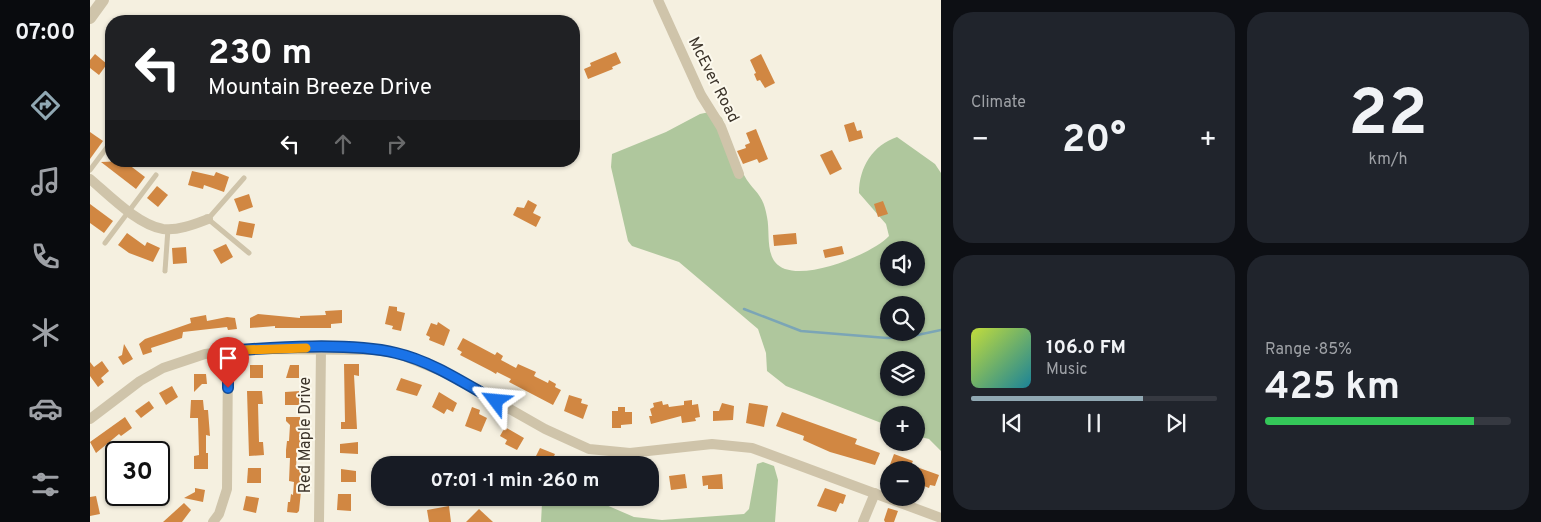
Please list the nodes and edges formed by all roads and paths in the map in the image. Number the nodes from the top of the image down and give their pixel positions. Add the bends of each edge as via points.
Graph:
1 (103, 0) edge
2 (658, 0) edge
3 (90, 18) edge
4 (105, 150) edge
5 (90, 170) edge
6 (739, 174) dead end
7 (156, 175) dead end
8 (244, 178) dead end
9 (90, 179) edge
10 (129, 210) junction
11 (208, 219) junction
12 (168, 229) junction
13 (105, 243) dead end
14 (249, 253) dead end
15 (165, 271) dead end
16 (321, 348) junction
17 (228, 351) junction
18 (90, 419) edge
19 (875, 493) junction
20 (941, 518) edge
21 (212, 522) edge
22 (319, 522) edge
23 (863, 522) edge

1 - 3 street
2 - 6 street, McEver Road via 701,95 721,127
4 - 5 lane
7 - 10 lane
8 - 11 lane
9 - 10 street
10 - 12 street via 144,223
10 - 13 lane
11 - 12 street
11 - 14 lane
12 - 15 lane
16 - 17 street
16 - 19 street via 375,350 415,359 589,449 630,453 712,444 745,447 773,454
16 - 22 street, Red Maple Drive
17 - 18 street via 191,357 163,368 140,380
17 - 21 street via 227,489 224,502
19 - 20 street
19 - 23 street

